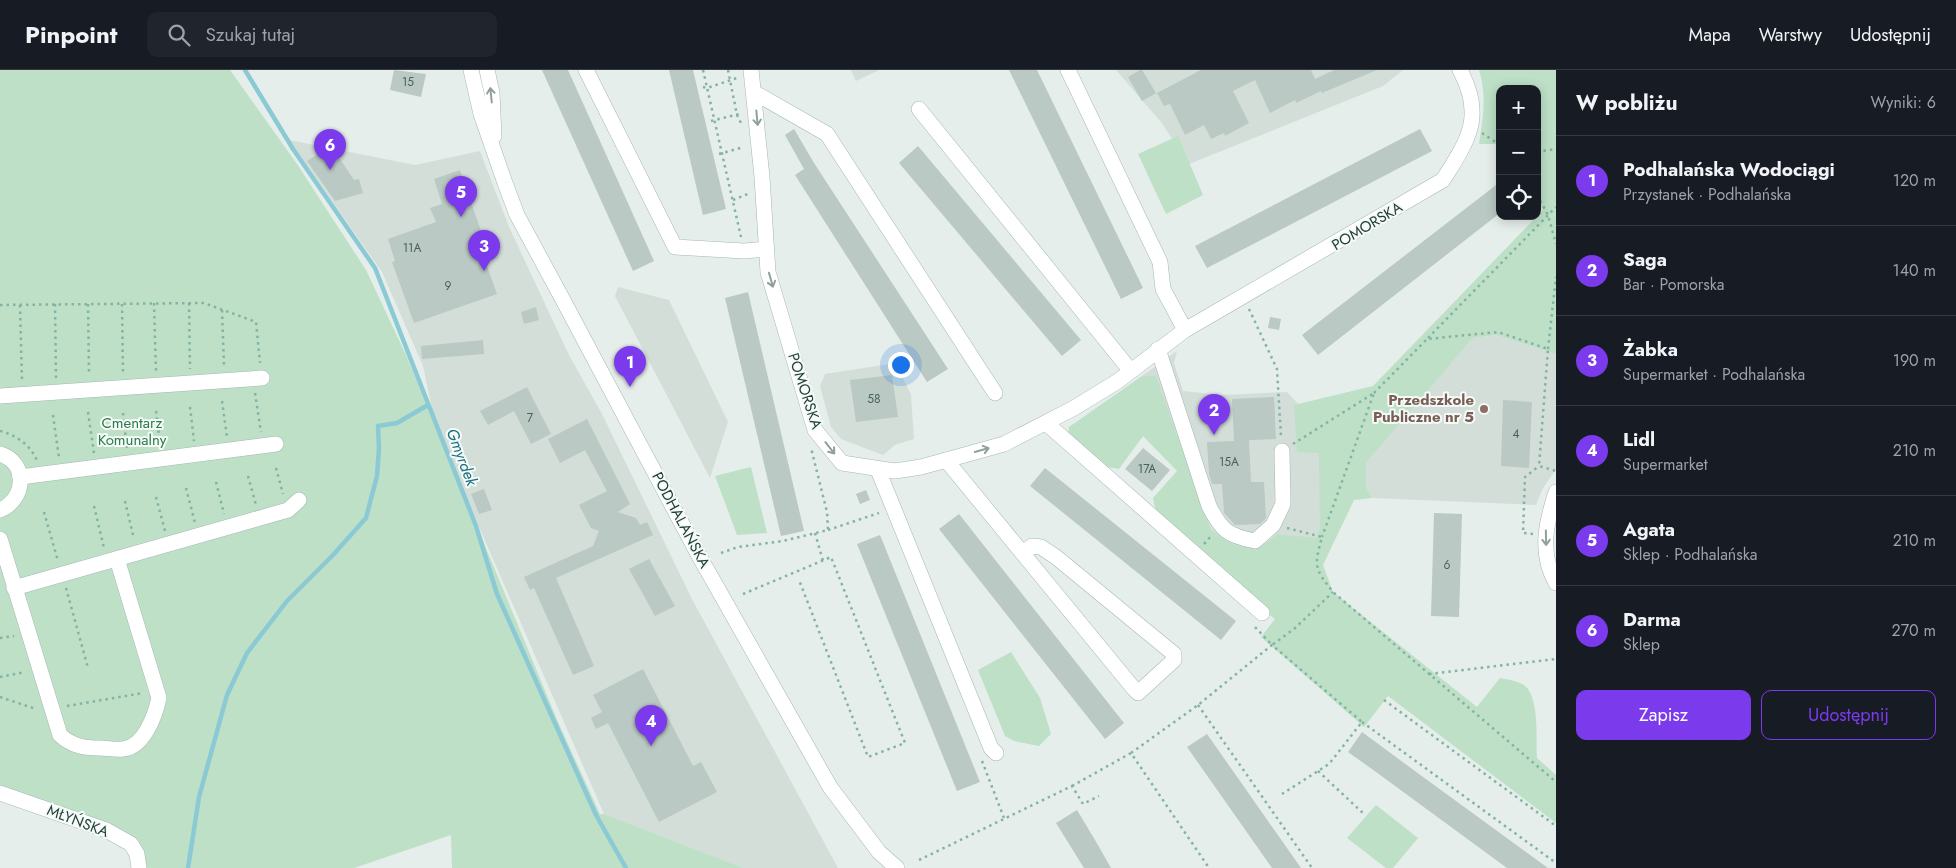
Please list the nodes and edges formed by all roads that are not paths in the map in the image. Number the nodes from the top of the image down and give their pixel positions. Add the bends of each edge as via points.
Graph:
1 (471, 70) edge
2 (487, 70) edge
3 (586, 70) edge
4 (1068, 70) edge
5 (1460, 70) edge
6 (751, 72) edge
7 (755, 93) junction
8 (919, 109) dead end
9 (495, 155) junction
10 (766, 249) junction
11 (1185, 330) junction
12 (1158, 349) junction
13 (1130, 370) junction
14 (258, 378) road end
15 (995, 392) dead end
16 (0, 396) edge
17 (1046, 423) junction
18 (269, 445) road end
19 (1282, 451) road end
20 (0, 454) edge
21 (946, 460) junction
22 (878, 470) junction
23 (20, 477) junction
24 (1556, 492) edge
25 (299, 500) dead end
26 (0, 510) edge
27 (0, 539) edge
28 (1023, 553) junction
29 (112, 560) junction
30 (1556, 583) edge
31 (14, 588) junction
32 (1262, 613) road end
33 (996, 754) dead end
34 (0, 793) edge
35 (139, 868) edge
36 (897, 868) edge

1 - 9 street, PODHALAŃSKA
9 -> 2 street, PODHALAŃSKA via 492,93
3 - 10 street via 675,246 744,251
4 - 11 street via 1160,262 1163,289
5 - 11 street, POMORSKA via 1471,90 1472,126 1466,143 1443,180
6 - 7 street, POMORSKA
7 -> 10 street, POMORSKA
7 - 15 street via 827,134
8 - 13 street
9 - 36 street, PODHALAŃSKA via 517,215 698,554 830,787 879,852
10 -> 22 street, POMORSKA via 768,272 815,430 842,463
11 - 12 street, POMORSKA
12 - 13 street, POMORSKA
12 - 19 street via 1209,506 1219,526 1236,538 1255,541 1273,525 1283,504
13 - 17 street, POMORSKA via 1118,382
14 - 16 street
21 -> 17 street, POMORSKA via 1004,444
17 - 32 street
18 - 23 street
20 - 23 street via 12,461
21 - 22 street, POMORSKA via 895,471
21 - 28 street
22 - 33 street
23 - 26 street via 17,496
24 -> 30 street via 1544,535 1547,560
25 - 29 street via 288,510
27 - 31 street
28 - 28 street via 1032,546 1041,546 1056,556 1174,654 1174,660 1138,693
29 - 31 street
29 - 31 street via 159,698 154,718 139,740 124,750 85,748 69,743 60,735
34 - 35 street, MŁYŃSKA via 131,844 137,854

